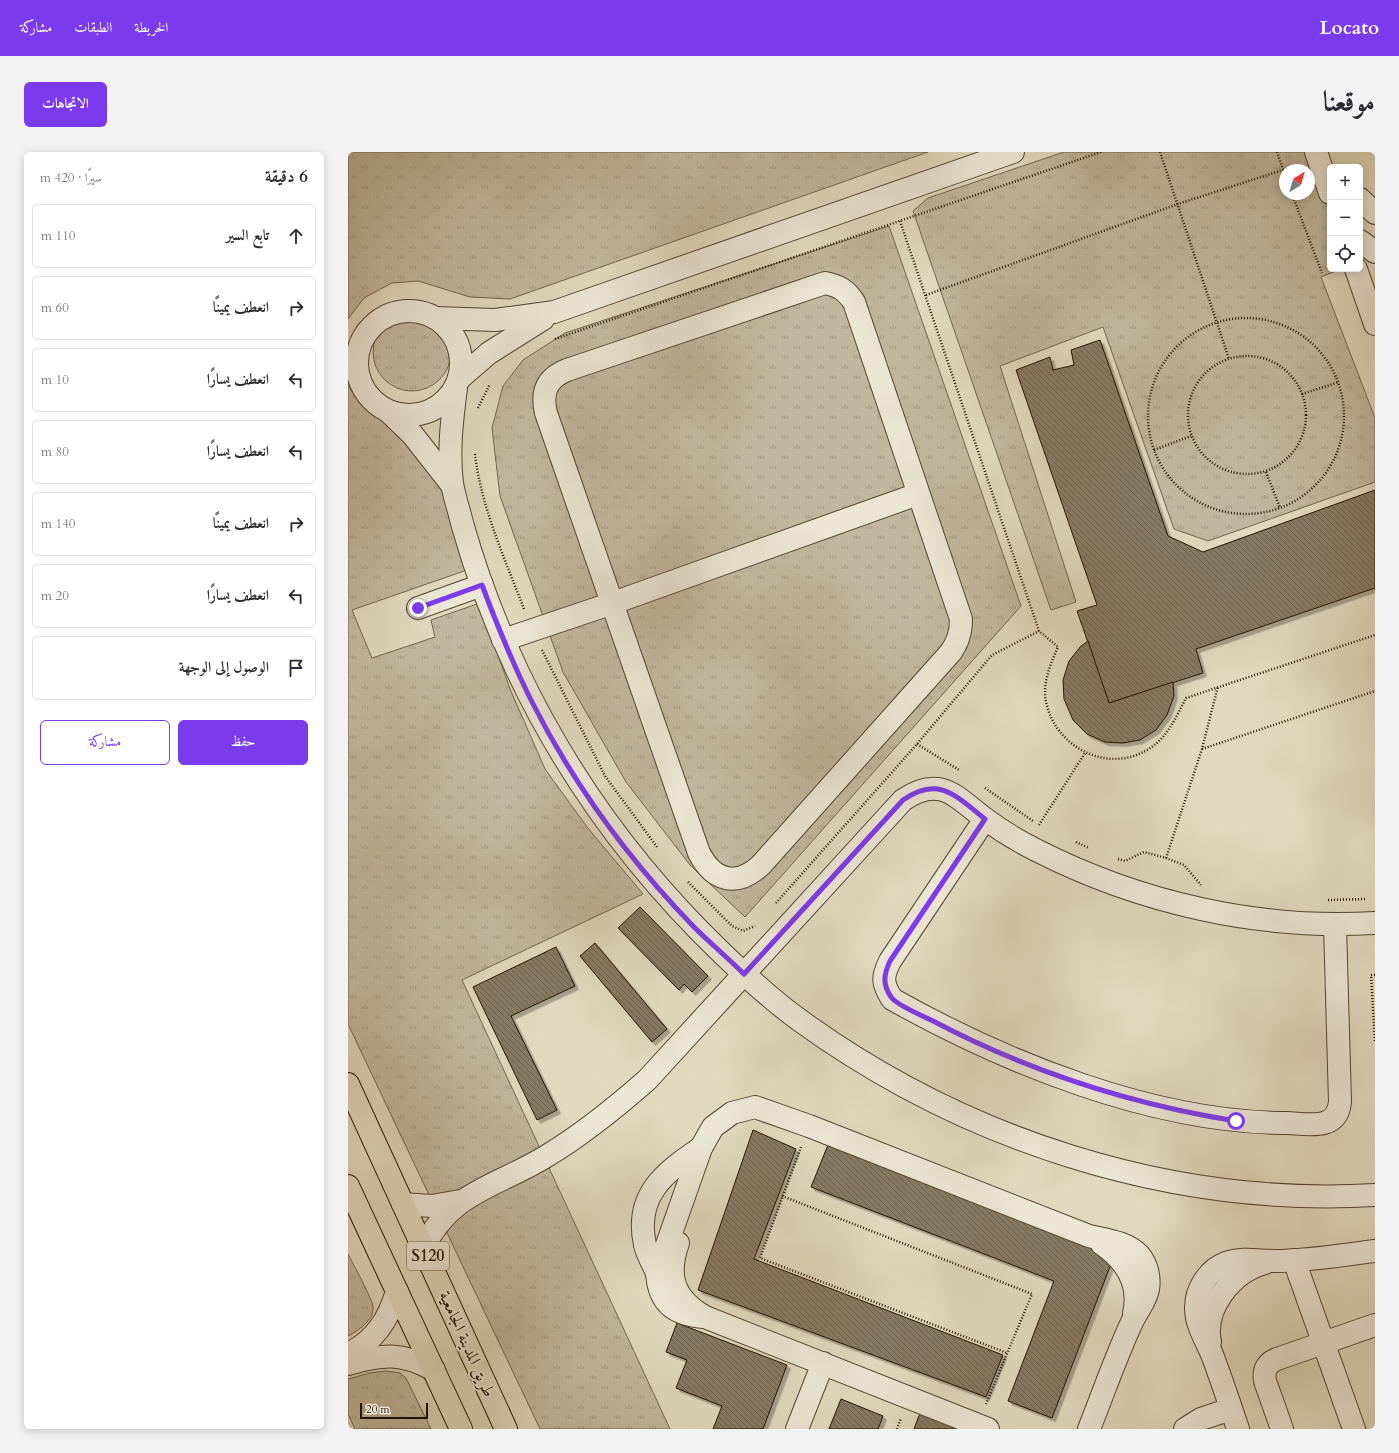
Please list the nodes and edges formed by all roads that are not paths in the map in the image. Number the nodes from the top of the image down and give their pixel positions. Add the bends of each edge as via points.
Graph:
1 (1013, 152) edge
2 (1322, 157) edge
3 (1327, 180) edge
4 (1361, 200) edge
5 (1375, 213) edge
6 (1363, 243) edge
7 (1375, 252) edge
8 (1357, 272) edge
9 (554, 312) junction
10 (436, 318) junction
11 (1375, 324) edge
12 (458, 383) junction
13 (389, 412) junction
14 (452, 485) junction
15 (918, 494) junction
16 (482, 585) junction
17 (613, 604) junction
18 (418, 608) dead end
19 (503, 640) junction
20 (985, 819) junction
21 (1375, 923) edge
22 (1335, 925) junction
23 (744, 974) junction
24 (348, 1084) edge
25 (783, 1117) junction
26 (701, 1148) junction
27 (348, 1186) edge
28 (1375, 1195) edge
29 (460, 1201) junction
30 (403, 1204) junction
31 (686, 1207) junction
32 (424, 1248) junction
33 (1375, 1251) edge
34 (1284, 1261) junction
35 (657, 1273) junction
36 (397, 1291) junction
37 (705, 1317) junction
38 (1375, 1326) edge
39 (1323, 1343) junction
40 (348, 1354) edge
41 (348, 1364) edge
42 (823, 1364) junction
43 (434, 1370) junction
44 (1231, 1409) junction
45 (983, 1427) edge
46 (461, 1429) edge
47 (506, 1429) edge
48 (798, 1429) edge
49 (1089, 1429) edge
50 (1185, 1429) edge
51 (1238, 1429) edge
52 (1282, 1429) edge
53 (1354, 1429) edge

1 - 9 street
2 - 3 street
4 - 5 street
6 - 7 street
8 - 11 street
9 - 10 street via 495,320
9 - 12 street via 496,349
10 - 12 street via 456,337 461,358
10 - 13 street via 418,311 399,311 381,318 364,336 358,348 357,367 361,385 373,401
12 - 13 street via 444,403 427,412 408,416
12 - 14 street via 452,427
13 - 14 street via 412,434
14 - 16 street
15 - 17 street
15 - 17 street via 854,302 847,292 837,286 825,283 814,286 567,370 557,374 549,382 544,392 543,403
15 - 17 street via 961,619 958,642 761,865 752,874 739,879 714,874 699,853
16 - 18 street
16 - 19 street
17 - 19 street
19 - 23 street via 533,702 567,762 605,820 648,875 694,927
20 - 22 street via 1022,843 1061,863 1177,904 1257,919
20 - 22 street via 890,961 884,973 884,987 892,999 966,1038 1030,1066 1080,1084 1184,1112 1236,1121 1277,1124 1327,1123 1337,1114 1340,1102
20 - 23 street via 947,791 931,788 916,791 903,800
21 - 22 street
23 - 28 street via 795,1017 850,1054 908,1088 1028,1143 1091,1163 1156,1179 1221,1189 1288,1195
23 - 29 street via 672,1054 614,1109 544,1158
24 - 30 main road, طريق المدينة الجامعية / S120
25 - 26 street via 755,1107 732,1113 713,1127
25 - 31 street via 758,1114 738,1124 722,1138 710,1156
25 - 49 street via 1089,1236 1120,1243 1140,1256 1149,1278 1148,1290 1132,1322
26 - 31 street
26 - 35 street via 665,1174 650,1195 643,1233 645,1246
27 - 36 main road, S120
29 - 30 street via 432,1206
29 - 32 street via 441,1219
30 - 32 main road, طريق المدينة الجامعية / S120
31 - 35 street
31 - 37 street via 672,1268 674,1280 685,1302
32 - 47 main road, طريق المدينة الجامعية / S120
33 - 34 street
34 - 39 street
34 - 44 street via 1241,1260 1226,1263 1214,1270 1204,1281 1198,1294 1198,1323
35 - 37 street via 658,1288 665,1301 676,1311
36 - 40 street via 384,1323 373,1337
36 - 43 main road, S120
37 - 42 street
38 - 39 street
39 - 52 street via 1272,1361 1265,1370 1265,1381
39 - 53 street
41 - 43 street via 383,1356 400,1356 418,1361
42 - 45 street
42 - 48 street
43 - 46 main road, S120
44 - 50 street via 1200,1419
44 - 51 street

